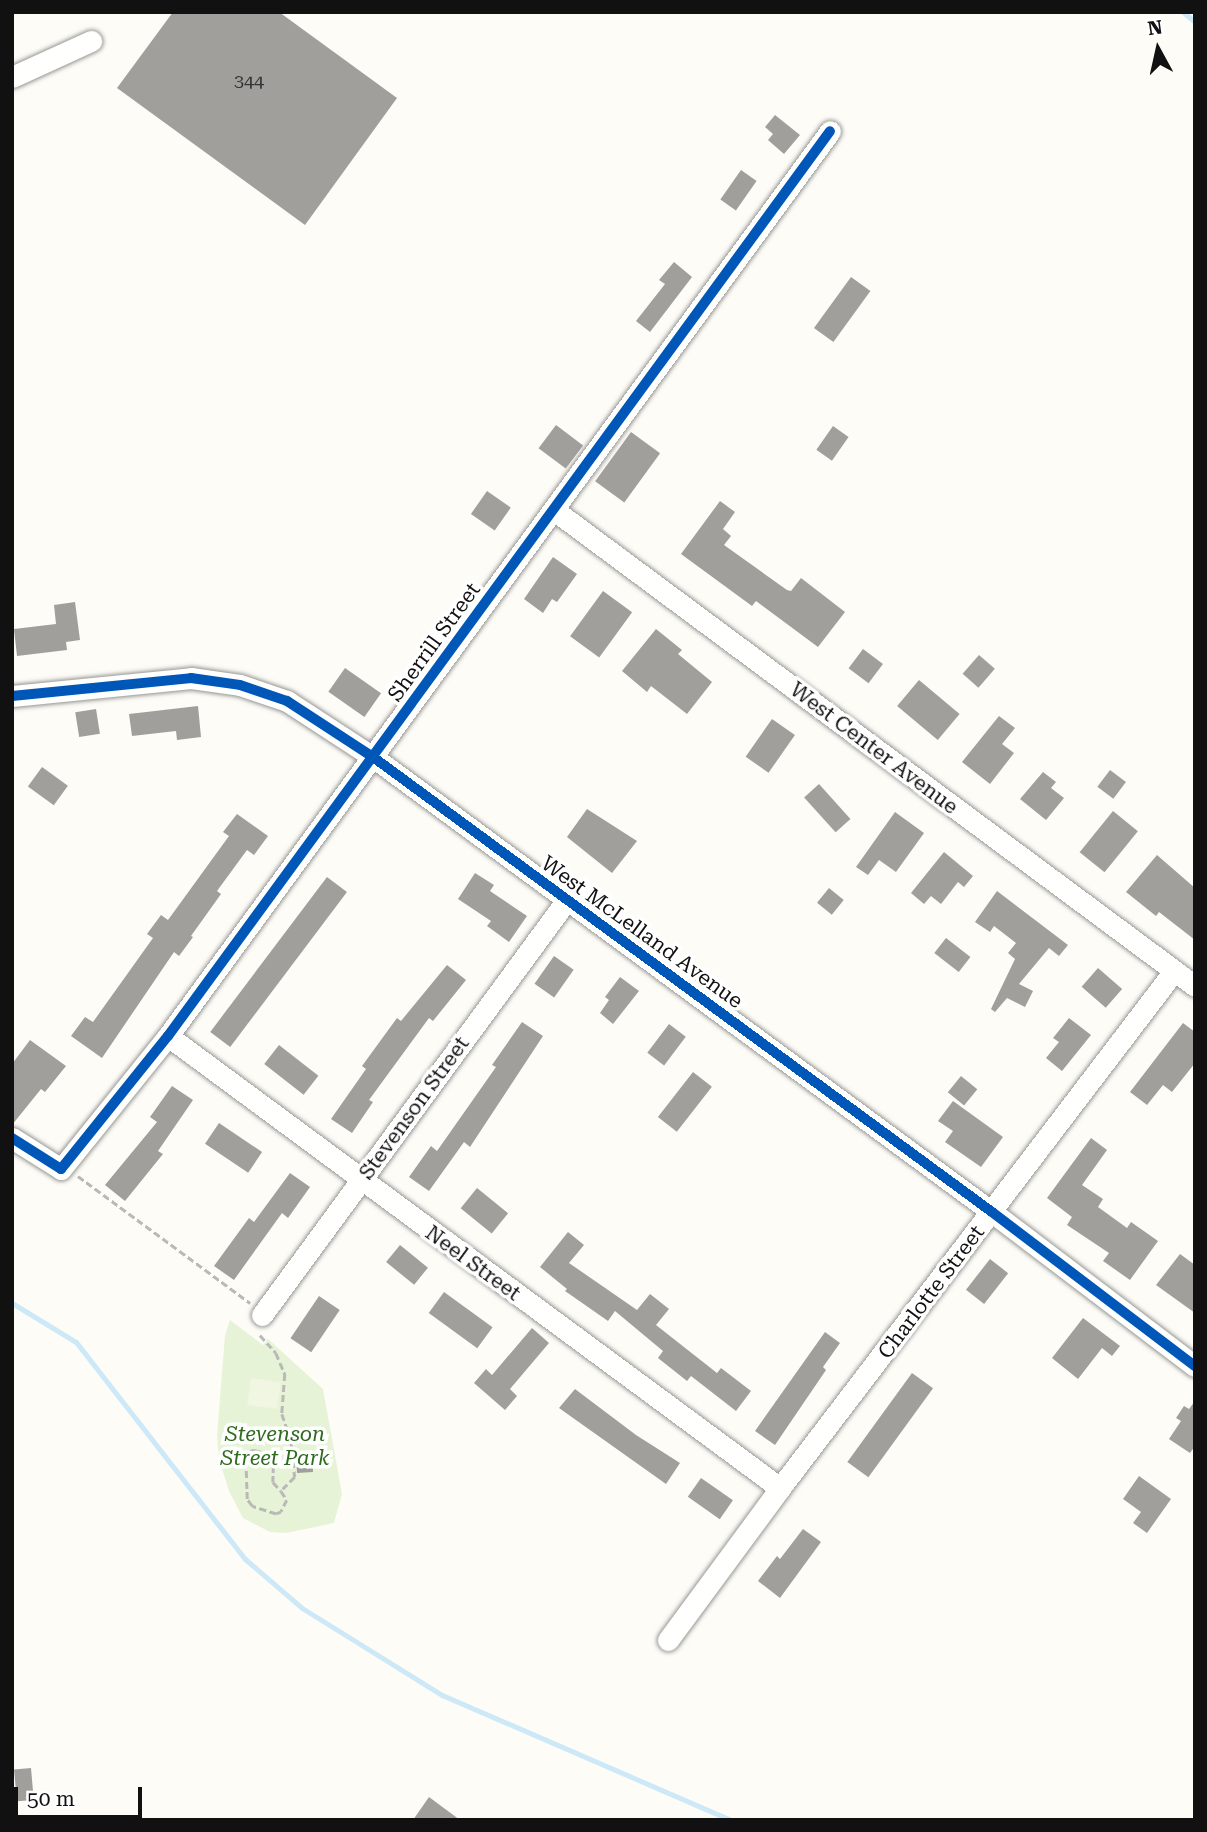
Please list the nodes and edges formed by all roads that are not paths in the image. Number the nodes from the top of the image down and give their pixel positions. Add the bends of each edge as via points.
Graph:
1 (91, 41) dead end
2 (12, 77) edge
3 (830, 131) dead end
4 (554, 510) junction
5 (12, 696) edge
6 (373, 757) junction
7 (566, 901) junction
8 (1174, 971) junction
9 (1195, 986) edge
10 (168, 1036) junction
11 (12, 1138) edge
12 (361, 1181) junction
13 (992, 1212) junction
14 (263, 1314) road end
15 (1195, 1366) edge
16 (779, 1488) junction
17 (668, 1640) dead end

1 - 2 street
3 - 4 street, Sherrill Street
4 - 6 street, Sherrill Street
4 - 8 street, West Center Avenue
5 - 6 street, West McLelland Avenue via 191,678 240,685 287,701
6 - 7 street, West McLelland Avenue
6 - 10 street, Sherrill Street
7 - 12 street, Stevenson Street
7 - 13 street, West McLelland Avenue
8 - 9 street, West Center Avenue
8 - 13 street, Charlotte Street
10 - 11 street, Sherrill Street via 61,1169
10 - 12 street, Neel Street
12 - 14 street, Stevenson Street
12 - 16 street, Neel Street
13 - 15 street, West McLelland Avenue
13 - 16 street, Charlotte Street
16 - 17 street, Charlotte Street

